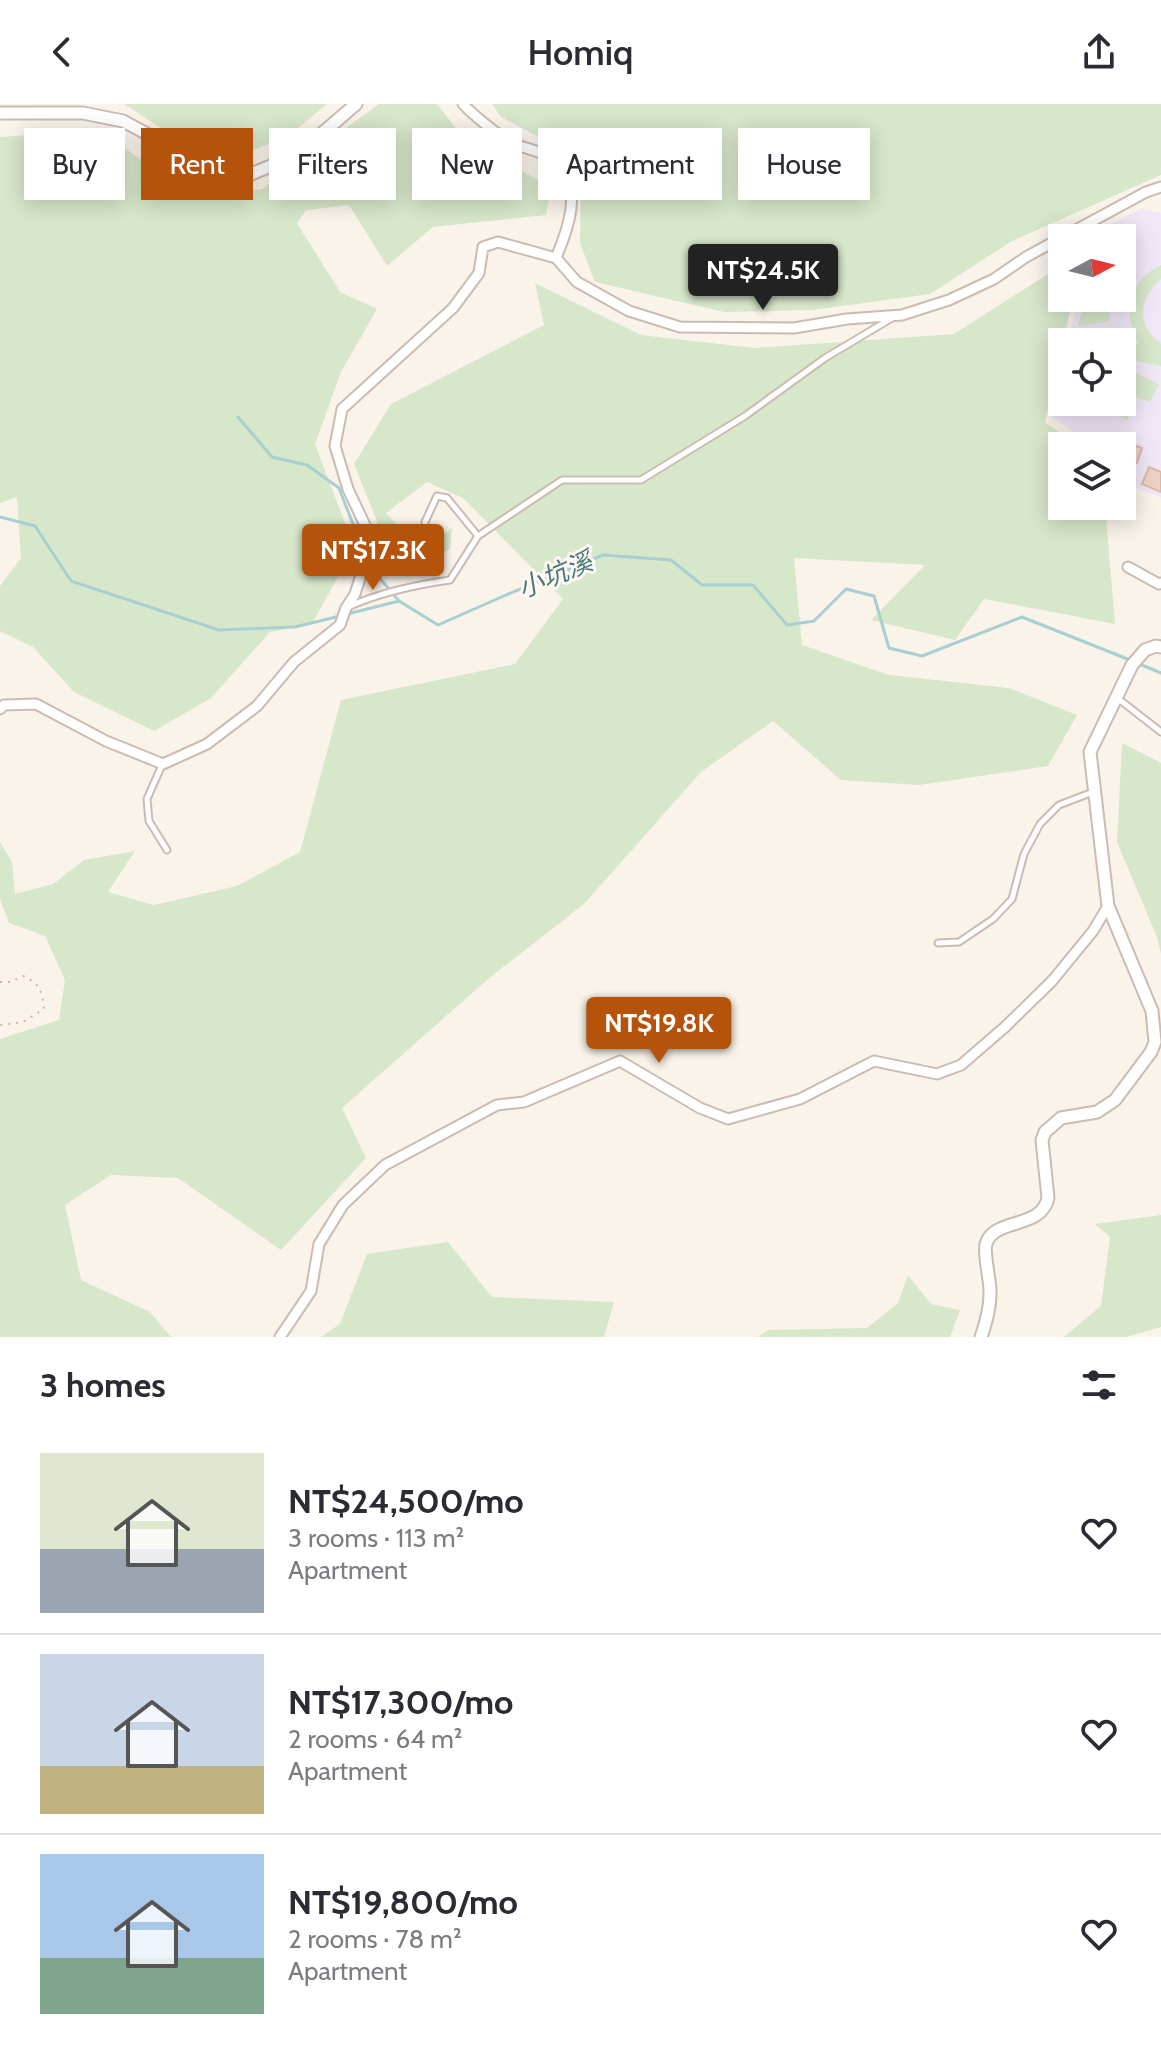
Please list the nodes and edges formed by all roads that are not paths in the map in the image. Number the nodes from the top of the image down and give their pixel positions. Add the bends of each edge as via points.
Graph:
1 (356, 104) edge
2 (463, 104) edge
3 (0, 113) edge
4 (1161, 187) edge
5 (556, 258) junction
6 (897, 315) junction
7 (425, 522) dead end
8 (478, 536) junction
9 (1128, 567) dead end
10 (1161, 583) edge
11 (346, 608) junction
12 (1161, 647) edge
13 (1115, 697) junction
14 (0, 709) edge
15 (1161, 732) edge
16 (163, 764) junction
17 (1093, 792) junction
18 (167, 850) dead end
19 (1108, 906) junction
20 (938, 943) dead end
21 (280, 1337) edge
22 (981, 1337) edge

1 - 3 street via 297,155 232,182 194,178 151,136 123,121 83,113
2 - 5 street via 510,142 545,155 564,169 571,219
4 - 6 street via 994,279 949,300
5 - 6 street via 577,282 629,311 680,327 794,328
5 - 11 street via 498,242 483,247 479,273 453,308 342,409 335,446 372,540
6 - 8 lane via 641,480 562,480
7 - 8 lane via 437,496 447,498
8 - 11 lane via 450,580 371,596
9 - 10 street
11 - 16 street via 340,625 294,662 257,706 207,744
12 - 13 street via 1145,650
13 - 15 lane
13 - 17 street via 1090,752
14 - 16 street via 36,704
16 - 18 lane via 147,799 149,821
17 - 19 street
17 - 20 lane via 1059,805 1040,824 1024,854 1012,899 993,919 959,942
19 - 21 street via 1052,981 961,1065 937,1074 874,1061 800,1099 728,1119 620,1061 524,1102 483,1112 385,1165 343,1205 319,1244 311,1291
19 - 22 street via 1152,1011 1155,1042 1115,1100 1097,1112 1061,1118 1045,1132 1046,1207 1031,1219 995,1230 986,1244 990,1295

